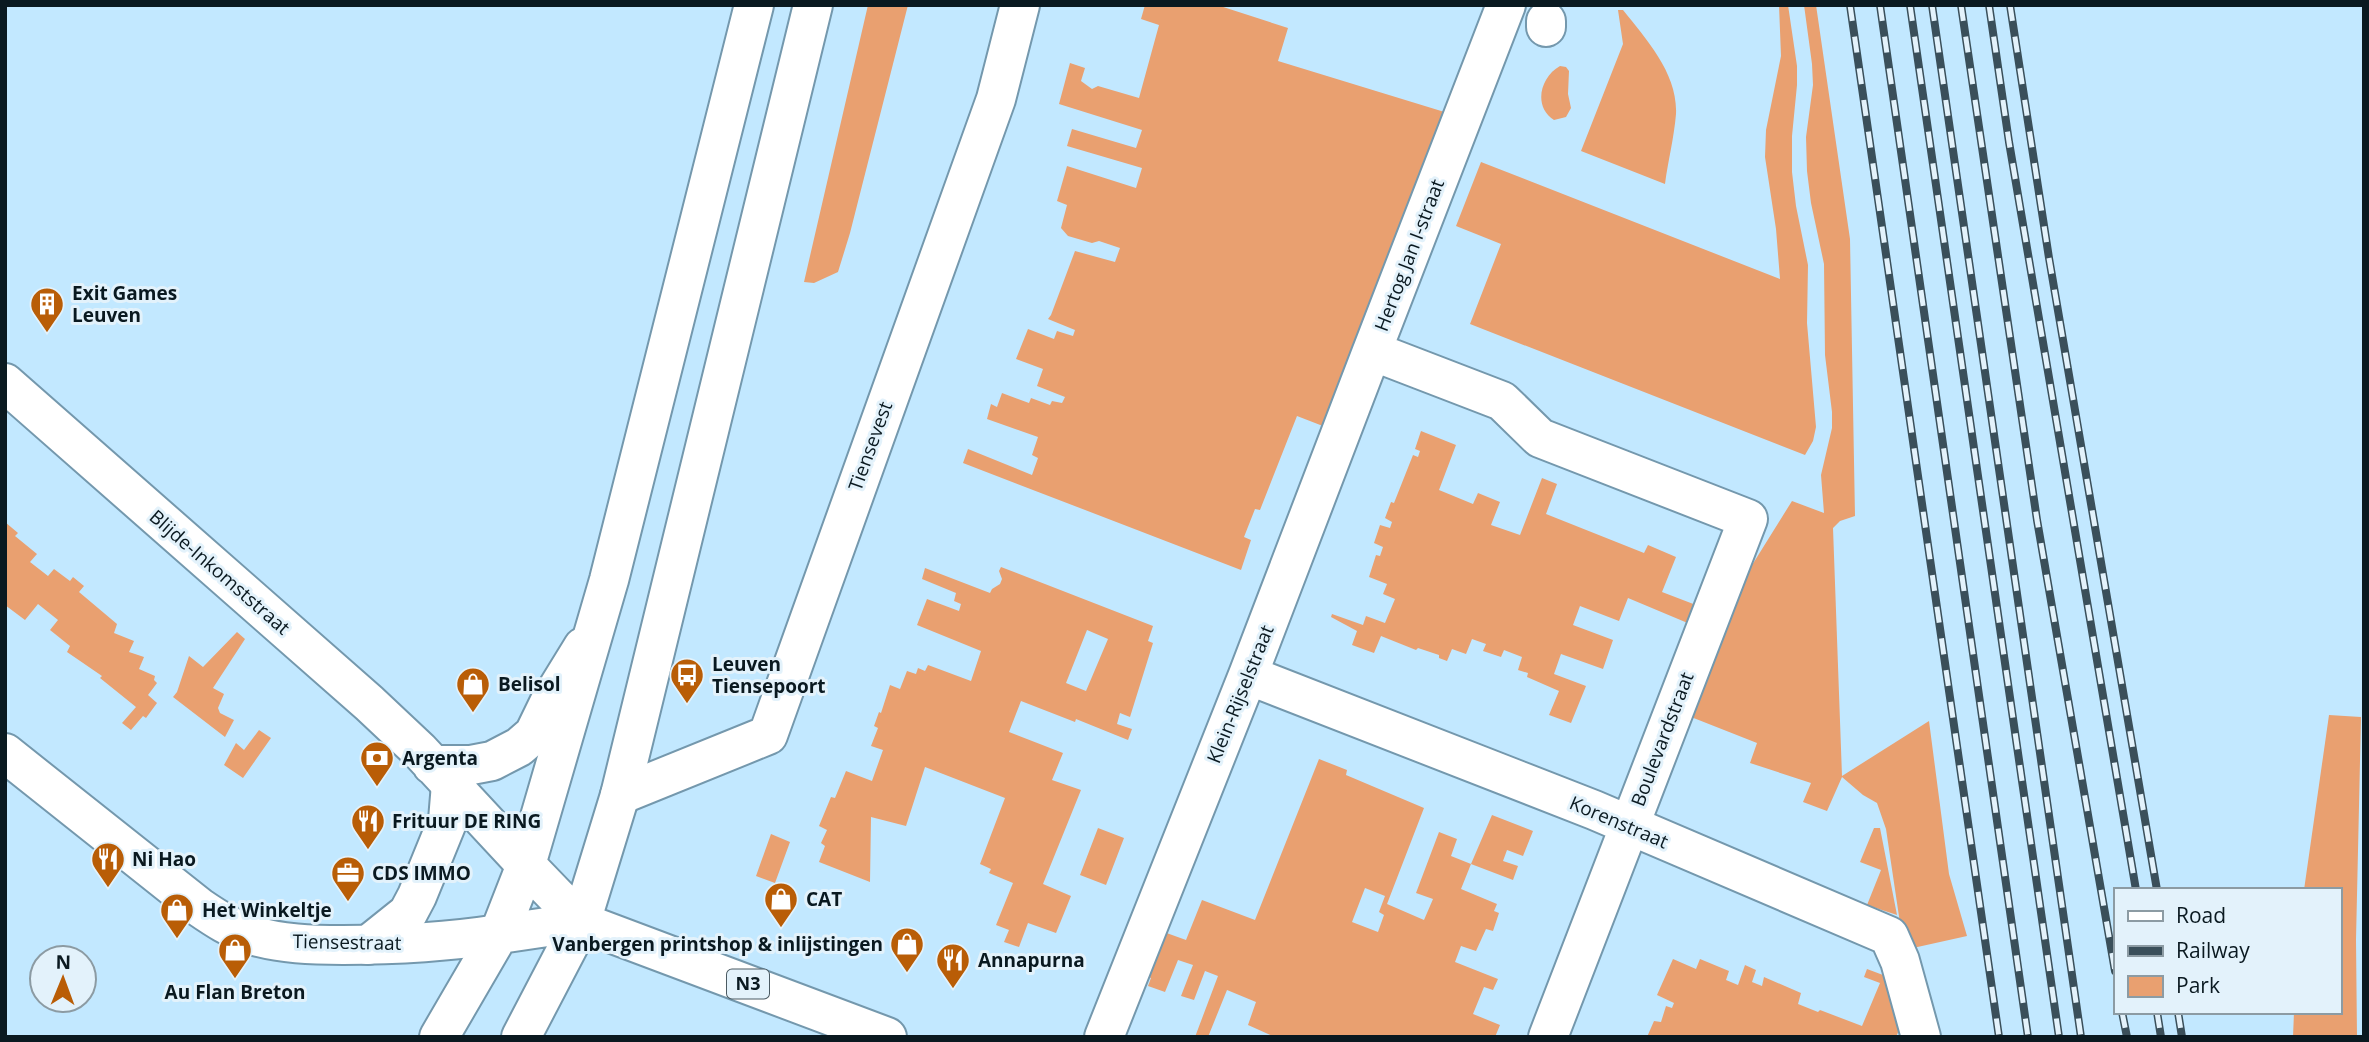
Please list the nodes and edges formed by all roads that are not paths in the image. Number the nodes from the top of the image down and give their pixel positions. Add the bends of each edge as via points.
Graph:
1 (754, 5) edge
2 (813, 5) edge
3 (1020, 5) edge
4 (1506, 5) edge
5 (1371, 351) junction
6 (5, 383) edge
7 (1748, 519) joint
8 (595, 627) junction
9 (1248, 675) junction
10 (5, 753) edge
11 (442, 774) junction
12 (620, 795) junction
13 (1628, 826) junction
14 (526, 865) junction
15 (581, 922) junction
16 (499, 934) junction
17 (368, 945) junction
18 (439, 1037) edge
19 (521, 1037) edge
20 (887, 1037) edge
21 (1104, 1037) edge
22 (1548, 1037) edge
23 (1921, 1037) edge

1 - 8 street
2 - 12 street
3 - 12 street, Tiensevest via 996,99 768,735
4 - 5 street, Hertog Jan I-straat
5 - 7 street, Hertog Jan I-straat via 1502,401 1540,438
5 - 9 street, Klein-Rijselstraat
6 - 11 street, Blijde-Inkomststraat via 369,703
7 - 13 street, Boulevardstraat
8 - 11 street via 534,734 492,761
8 - 14 street
9 - 13 street, Korenstraat
9 - 21 street, Klein-Rijselstraat
10 - 17 street, Tiensestraat via 215,918 268,939
11 - 14 street, Blijde-Inkomststraat
11 - 17 street via 448,820 417,896 408,913
12 - 15 street
13 - 22 street, Boulevardstraat
13 - 23 street, Korenstraat via 1889,936
14 - 15 street, Blijde-Inkomststraat
14 - 16 street
15 - 16 street, Tiensestraat
15 - 19 street
15 - 20 street, N3
16 - 17 street, Tiensestraat
16 - 18 street

